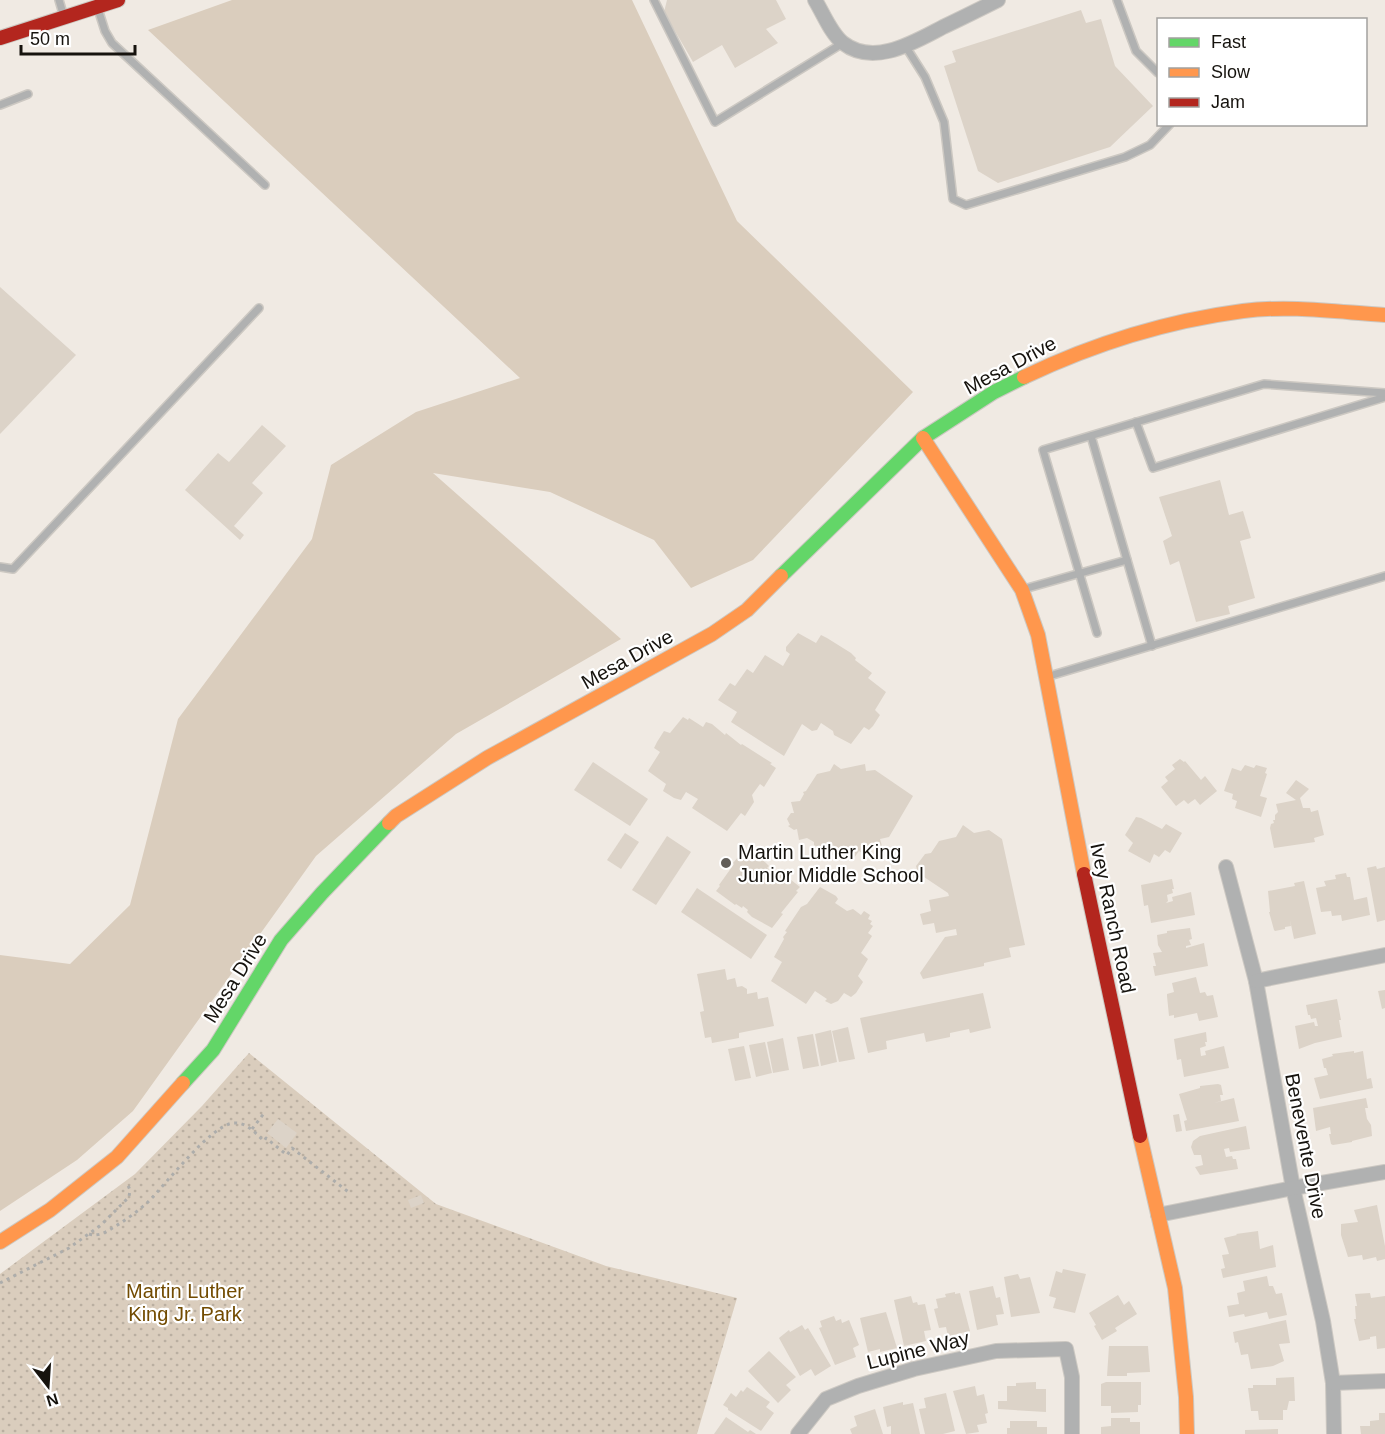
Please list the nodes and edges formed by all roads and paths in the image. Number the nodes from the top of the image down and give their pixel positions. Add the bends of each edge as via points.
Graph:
1 (59, 0) edge
2 (118, 0) edge
3 (654, 0) edge
4 (815, 0) edge
5 (998, 0) edge
6 (1117, 0) edge
7 (97, 7) junction
8 (64, 17) junction
9 (0, 38) edge
10 (843, 43) junction
11 (906, 47) junction
12 (1157, 72) edge
13 (28, 94) dead end
14 (0, 105) edge
15 (1168, 126) edge
16 (265, 184) dead end
17 (259, 308) dead end
18 (1385, 315) edge
19 (1385, 395) edge
20 (1136, 422) junction
21 (1091, 436) junction
22 (923, 438) junction
23 (1127, 560) junction
24 (0, 567) edge
25 (1079, 573) junction
26 (1385, 576) edge
27 (1022, 590) junction
28 (1097, 633) dead end
29 (1152, 645) junction
30 (1046, 677) junction
31 (1226, 867) dead end
32 (1385, 955) edge
33 (1256, 981) junction
34 (266, 1112) dead end
35 (252, 1129) junction
36 (1385, 1172) edge
37 (127, 1183) dead end
38 (1293, 1188) junction
39 (351, 1194) dead end
40 (1158, 1215) junction
41 (89, 1234) junction
42 (0, 1242) edge
43 (0, 1283) edge
44 (1385, 1381) edge
45 (1333, 1383) junction
46 (798, 1434) edge
47 (1072, 1434) edge
48 (1187, 1434) edge
49 (1334, 1434) edge

1 - 8 lane
2 - 7 main road
3 - 10 lane via 715,122
4 - 10 street
5 - 11 street
6 - 12 lane via 1136,51
7 - 8 main road
7 - 16 lane via 112,43
8 - 9 main road
10 - 11 street via 864,52
11 - 15 lane via 926,77 944,122 953,199 966,206 1125,157 1150,145
13 - 14 lane
17 - 24 lane via 13,569
18 - 22 main road, Mesa Drive via 1254,310 1153,328 1073,354 1025,376
19 - 20 lane via 1264,384
19 - 20 lane via 1153,468
20 - 21 lane
21 - 23 lane
21 - 25 lane via 1043,450
22 - 27 main road, Ivey Ranch Road
22 - 42 main road, Mesa Drive via 747,610 488,758 396,816 281,940 213,1050 117,1157 50,1210
23 - 25 lane
23 - 29 lane
25 - 27 lane
25 - 28 lane
26 - 29 lane
27 - 30 main road, Ivey Ranch Road via 1038,635
29 - 30 lane
30 - 40 main road, Ivey Ranch Road via 1127,1081
31 - 33 street, Benevente Drive
32 - 33 street
33 - 38 street, Benevente Drive
34 - 35 path
35 - 39 path via 286,1155 292,1148
35 - 41 path via 233,1123 221,1128 125,1220 103,1234
36 - 38 street
37 - 41 path via 129,1197
38 - 40 street
38 - 45 street, Benevente Drive
40 - 48 main road, Ivey Ranch Road via 1175,1288
41 - 43 path
44 - 45 street
45 - 49 street, Benevente Drive
46 - 47 street, Lupine Way via 826,1399 858,1386 996,1351 1066,1349 1072,1377

